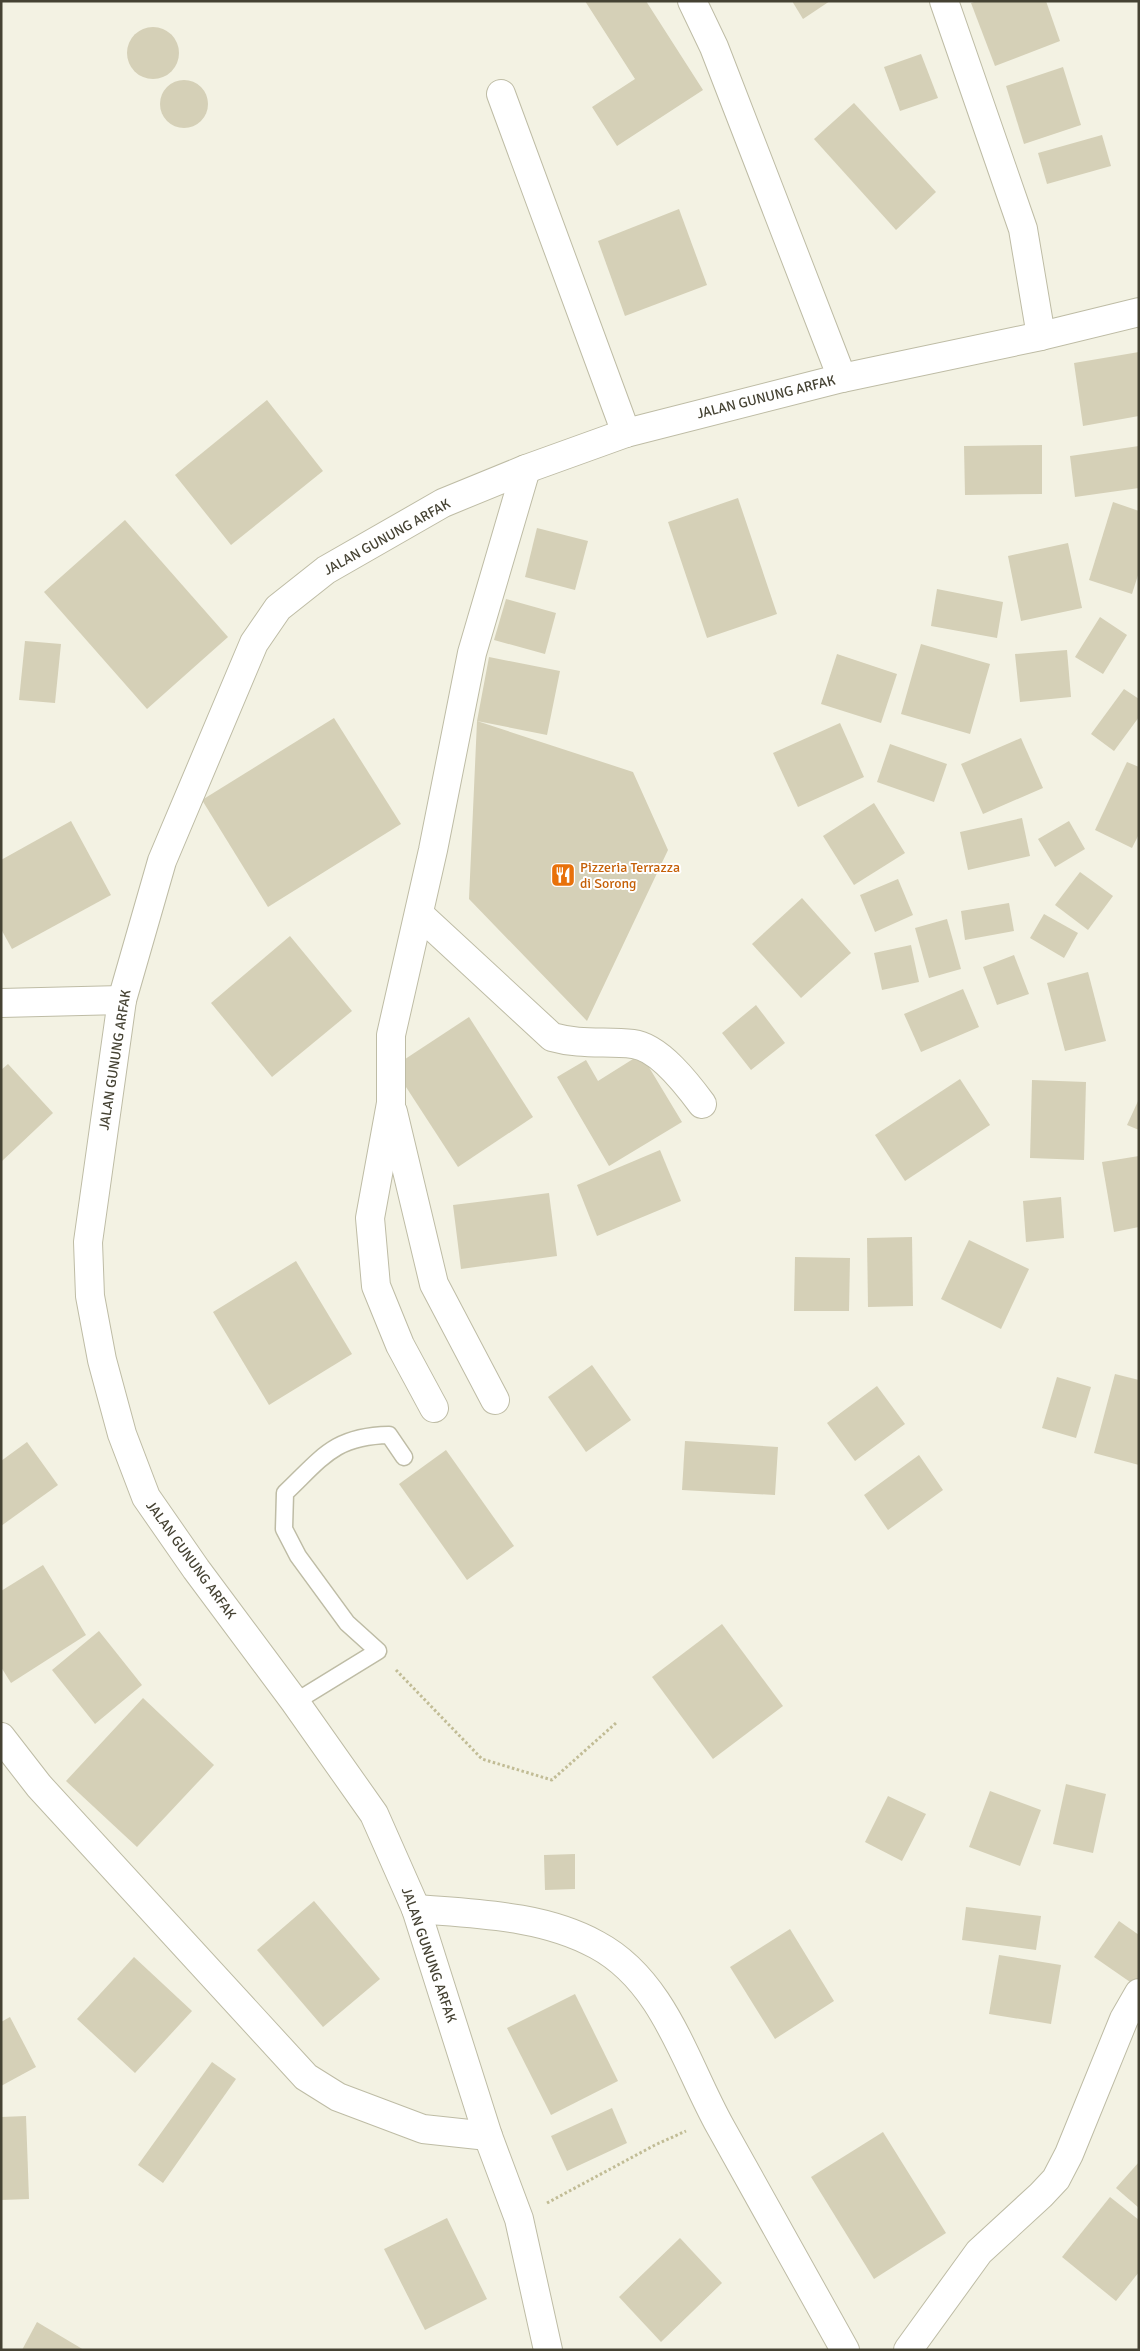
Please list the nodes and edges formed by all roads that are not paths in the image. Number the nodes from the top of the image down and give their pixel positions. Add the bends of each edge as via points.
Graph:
1 (692, 1) edge
2 (944, 1) edge
3 (501, 94) dead end
4 (1139, 312) edge
5 (1041, 336) junction
6 (842, 378) junction
7 (626, 433) junction
8 (526, 469) junction
9 (420, 914) junction
10 (122, 1000) junction
11 (1, 1003) edge
12 (391, 1103) junction
13 (702, 1104) dead end
14 (495, 1400) dead end
15 (434, 1408) dead end
16 (404, 1457) dead end
17 (295, 1702) junction
18 (1, 1737) edge
19 (416, 1909) junction
20 (1139, 1992) edge
21 (488, 2136) junction
22 (548, 2350) edge
23 (845, 2350) edge
24 (908, 2350) edge

1 - 6 street via 714,48
2 - 5 street via 1023,229
3 - 7 street
4 - 5 street, JALAN GUNUNG ARFAK
5 - 6 street, JALAN GUNUNG ARFAK
6 - 7 street, JALAN GUNUNG ARFAK
7 - 8 street, JALAN GUNUNG ARFAK
8 - 9 street via 472,653
8 - 10 street, JALAN GUNUNG ARFAK via 443,503 326,570 278,608 254,643 162,861
9 - 12 street via 391,1035
9 - 13 street via 552,1037 571,1042 636,1044 674,1069
10 - 11 street
10 - 17 street, JALAN GUNUNG ARFAK via 88,1242 90,1296 102,1360 122,1434 146,1497
12 - 14 street via 434,1284
12 - 15 street via 370,1218 376,1286 400,1346
16 - 17 lane via 389,1435 364,1436 335,1446 285,1493 284,1528 298,1556 348,1623 378,1651
17 - 19 street, JALAN GUNUNG ARFAK via 374,1814
18 - 21 street via 39,1786 306,2077 338,2097 423,2130
19 - 21 street, JALAN GUNUNG ARFAK
19 - 23 street via 498,1916 551,1926 597,1945 631,1968 662,2009 716,2118
20 - 24 street via 1124,2019 1056,2179 978,2252
21 - 22 street, JALAN GUNUNG ARFAK via 520,2219

